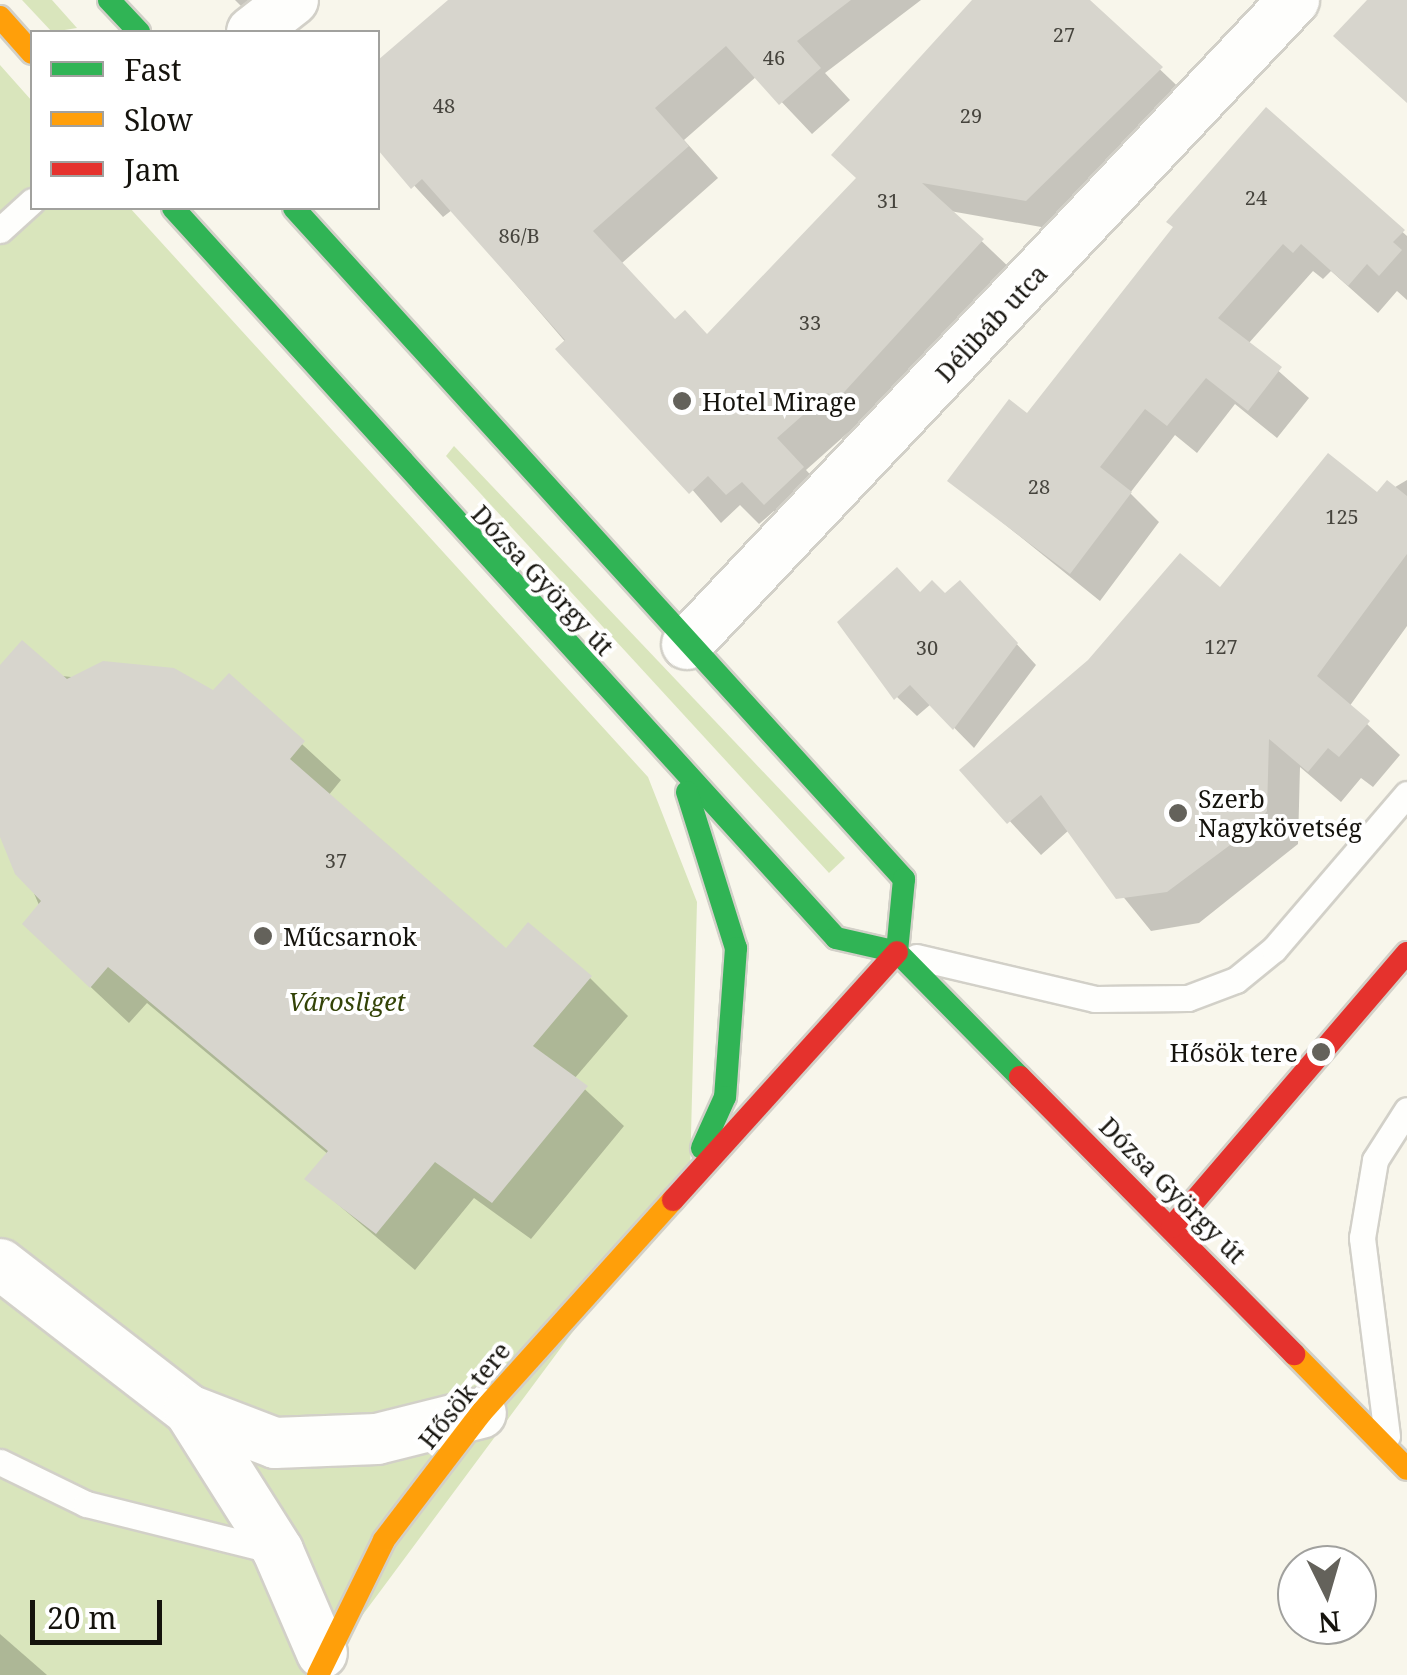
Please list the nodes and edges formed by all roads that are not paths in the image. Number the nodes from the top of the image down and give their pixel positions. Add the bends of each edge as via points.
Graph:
1 (109, 0) edge
2 (292, 0) edge
3 (1294, 0) edge
4 (0, 18) edge
5 (137, 30) edge
6 (254, 30) edge
7 (30, 51) edge
8 (30, 203) edge
9 (175, 210) edge
10 (296, 210) edge
11 (0, 230) edge
12 (687, 644) junction
13 (677, 766) junction
14 (1407, 794) edge
15 (897, 952) junction
16 (1407, 952) edge
17 (1407, 1110) edge
18 (690, 1174) junction
19 (1172, 1227) junction
20 (0, 1264) edge
21 (189, 1410) junction
22 (481, 1413) junction
23 (1398, 1460) edge
24 (0, 1462) edge
25 (278, 1552) junction
26 (320, 1664) edge

1 - 5 main road
2 - 6 street
3 - 12 street, Délibáb utca
4 - 7 main road
8 - 11 lane
9 - 13 main road, Dózsa György út
10 - 12 main road
12 - 15 main road via 904,879
13 - 15 main road, Dózsa György út via 836,938
13 - 18 main road, Hősök tere via 736,948 725,1097
14 - 15 lane via 1274,948 1236,980 1188,998 1095,1000
15 - 18 main road, Hősök tere
15 - 19 main road, Dózsa György út
16 - 19 main road
17 - 23 lane via 1376,1160 1362,1238
18 - 22 main road, Hősök tere
19 - 23 main road, Dózsa György út
20 - 21 street
21 - 22 street via 275,1443 328,1445
21 - 25 street
22 - 26 main road, Hősök tere via 384,1540
24 - 25 lane via 86,1504
25 - 26 street

